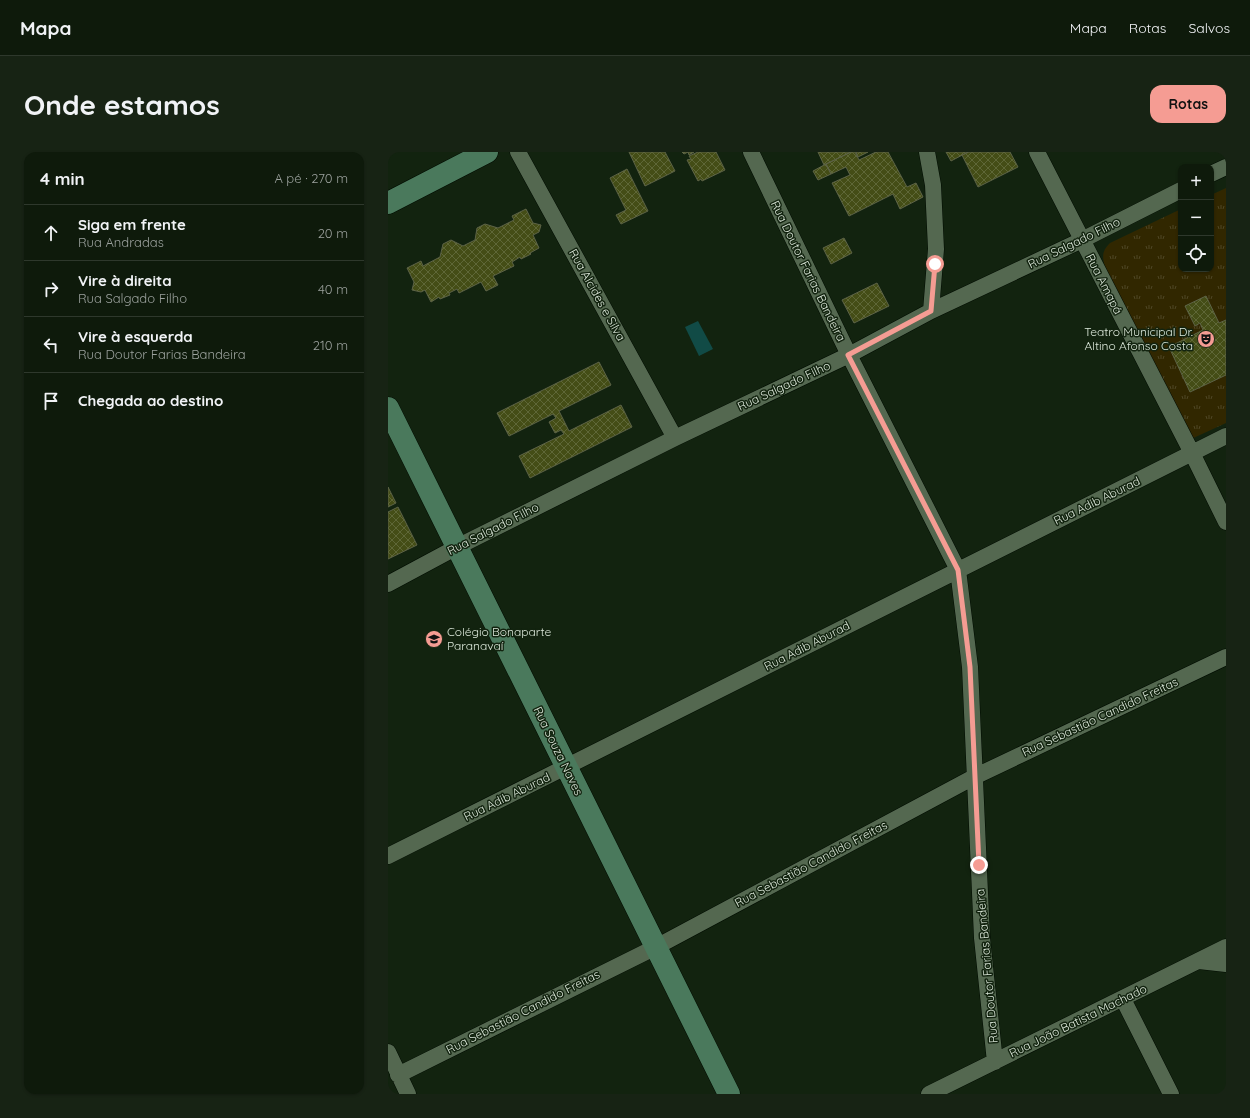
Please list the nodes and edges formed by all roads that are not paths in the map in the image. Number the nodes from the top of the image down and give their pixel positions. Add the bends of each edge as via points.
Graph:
1 (487, 152) edge
2 (518, 152) edge
3 (751, 152) edge
4 (928, 152) edge
5 (1037, 152) edge
6 (1226, 167) edge
7 (1214, 173) edge
8 (1178, 192) edge
9 (388, 203) edge
10 (1082, 240) junction
11 (931, 311) junction
12 (848, 355) junction
13 (388, 408) edge
14 (1226, 436) edge
15 (675, 438) junction
16 (1192, 453) junction
17 (1226, 522) edge
18 (457, 547) junction
19 (958, 570) junction
20 (388, 584) edge
21 (1226, 657) edge
22 (566, 767) junction
23 (974, 777) junction
24 (388, 856) edge
25 (656, 946) junction
26 (1226, 947) edge
27 (1198, 961) junction
28 (1226, 964) edge
29 (1123, 999) junction
30 (388, 1052) edge
31 (995, 1062) junction
32 (398, 1075) junction
33 (408, 1094) edge
34 (729, 1094) edge
35 (929, 1094) edge
36 (1171, 1094) edge

1 - 9 main road
2 - 15 street, Rua Alcides e Silva
3 - 12 street, Rua Doutor Farias Bandeira
4 - 11 street via 933,185 936,249
5 - 10 street, Rua Amapá
6 - 7 street
8 - 10 street, Rua Salgado Filho
10 - 11 street, Rua Salgado Filho
10 - 16 street, Rua Amapá
11 - 12 street, Rua Salgado Filho
12 - 15 street, Rua Salgado Filho
12 - 19 street, Rua Doutor Farias Bandeira
13 - 18 main road, Rua Souza Naves
14 - 16 street, Rua Adib Aburad
15 - 18 street, Rua Salgado Filho
16 - 17 street, Rua Amapá
16 - 19 street, Rua Adib Aburad
18 - 20 street, Rua Salgado Filho
18 - 22 main road, Rua Souza Naves
19 - 22 street, Rua Adib Aburad
19 - 23 street, Rua Doutor Farias Bandeira via 970,667
21 - 23 street, Rua Sebastião Candido Freitas
22 - 24 street, Rua Adib Aburad
22 - 25 main road, Rua Souza Naves
23 - 25 street, Rua Sebastião Candido Freitas
23 - 31 street, Rua Doutor Farias Bandeira via 982,938
25 - 32 street, Rua Sebastião Candido Freitas
25 - 34 main road, Rua Souza Naves
26 - 27 street, Rua João Batista Machado
27 - 28 street
27 - 29 street, Rua João Batista Machado
29 - 31 street, Rua João Batista Machado
29 - 36 street
30 - 32 street
31 - 35 street, Rua João Batista Machado
32 - 33 street

